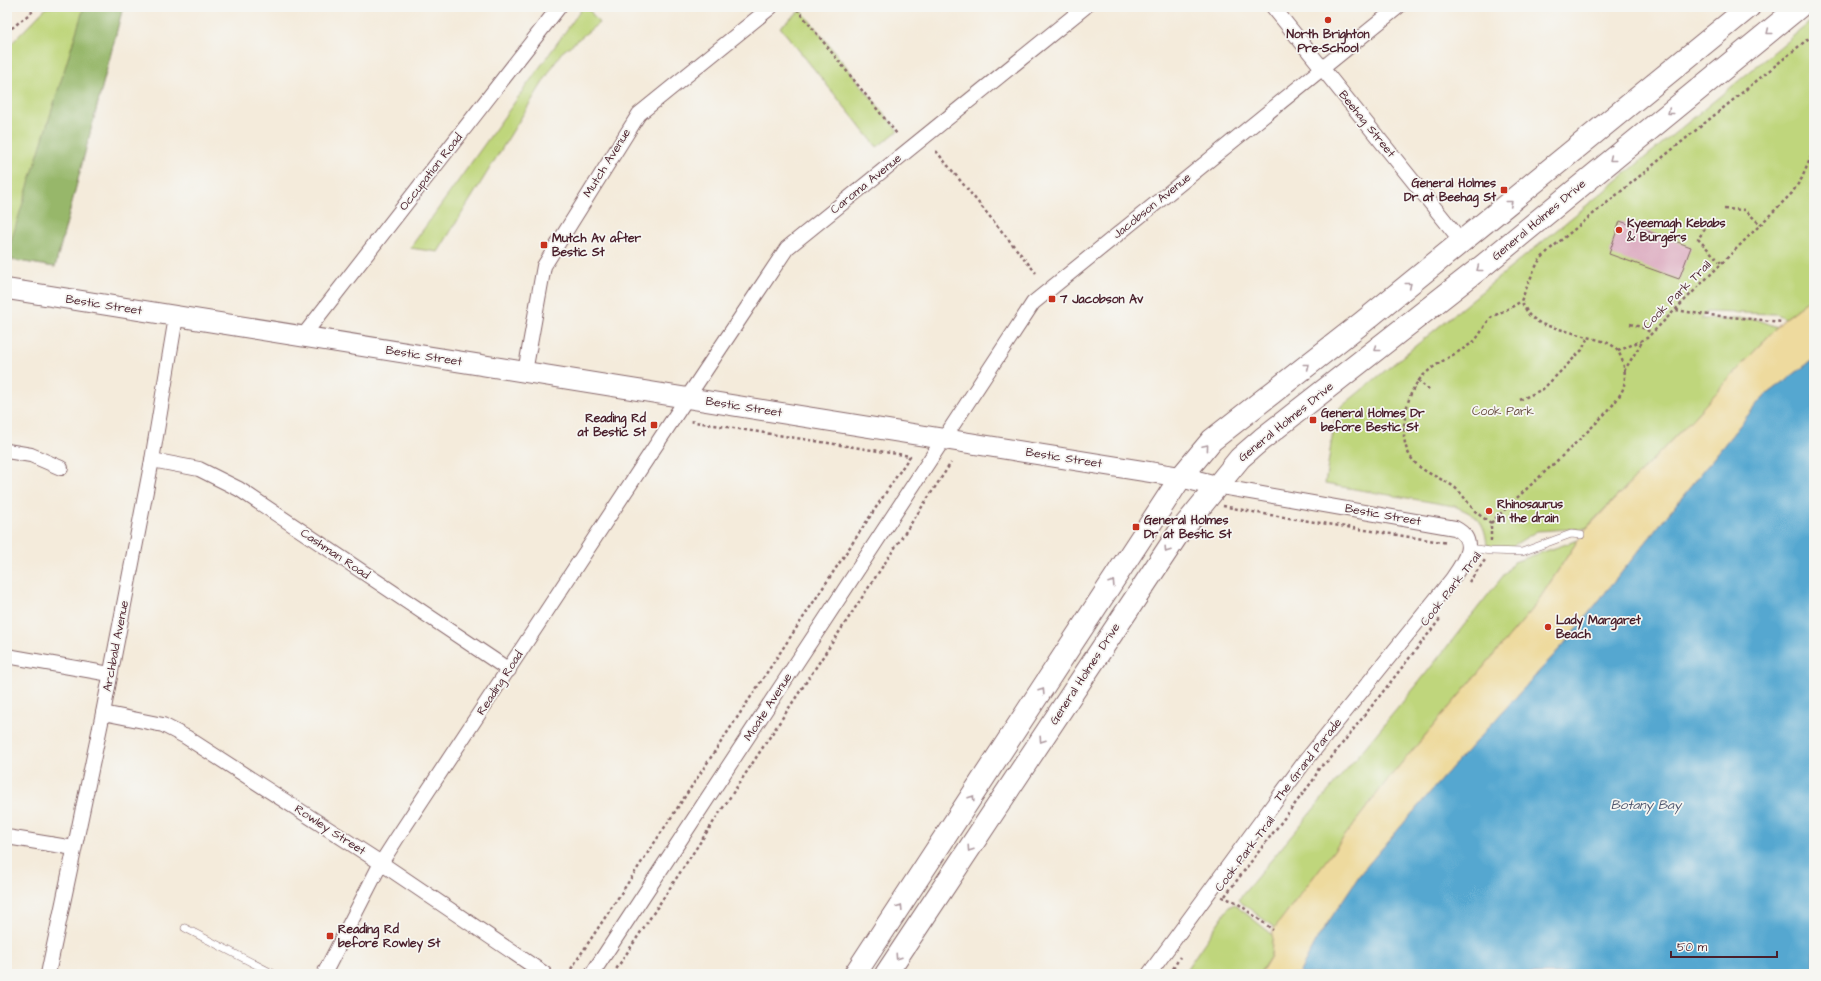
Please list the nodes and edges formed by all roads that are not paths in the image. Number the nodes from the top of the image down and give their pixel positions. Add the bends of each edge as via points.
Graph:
1 (559, 7) edge
2 (771, 7) edge
3 (1085, 7) edge
4 (1272, 7) edge
5 (1398, 7) edge
6 (1799, 7) edge
7 (1742, 10) edge
8 (1322, 68) junction
9 (1462, 242) junction
10 (7, 289) edge
11 (176, 317) junction
12 (303, 336) junction
13 (525, 372) junction
14 (686, 398) junction
15 (944, 439) junction
16 (7, 452) edge
17 (152, 460) junction
18 (61, 468) dead end
19 (1181, 477) junction
20 (1218, 495) junction
21 (1581, 535) dead end
22 (1468, 548) junction
23 (7, 656) edge
24 (509, 670) junction
25 (110, 674) junction
26 (103, 713) junction
27 (7, 836) edge
28 (74, 848) junction
29 (381, 863) junction
30 (185, 928) dead end
31 (48, 974) edge
32 (274, 974) edge
33 (324, 974) edge
34 (545, 974) edge
35 (592, 974) edge
36 (855, 974) edge
37 (886, 974) edge
38 (1150, 974) edge

1 - 12 street, Occupation Road
2 - 13 street, Mutch Avenue via 639,114 544,266
3 - 14 street, Caroma Avenue via 787,248
4 - 8 street, Beehag Street
5 - 8 street, Jacobson Avenue
6 -> 20 highway, General Holmes Drive via 1484,265 1262,439 1240,458
9 -> 7 highway
8 - 9 street, Beehag Street
8 - 15 street, Jacobson Avenue via 1042,295 1027,312
19 -> 9 highway via 1212,440
10 - 11 main road, Bestic Street
11 - 12 main road, Bestic Street
11 - 17 street, Archbald Avenue
12 - 13 main road, Bestic Street
13 - 14 main road, Bestic Street
14 - 15 main road, Bestic Street
14 - 24 street, Reading Road
15 - 19 main road, Bestic Street
15 - 35 street, Moate Avenue
16 - 18 street via 31,455
17 - 24 street, Cashman Road via 199,468 239,489
17 - 25 street, Archbald Avenue
19 - 20 main road, Bestic Street
36 -> 19 highway
20 - 22 street, Bestic Street via 1455,528 1464,535
20 -> 37 highway, General Holmes Drive via 1178,534
21 - 22 lane via 1571,534 1514,553
22 - 38 street, The Grand Parade via 1466,558 1452,579 1304,764
23 - 25 street
24 - 29 street, Reading Road
25 - 26 street, Archbald Avenue
26 - 28 street, Archbald Avenue
26 - 29 street, Rowley Street via 163,725 186,737
27 - 28 street
28 - 31 street, Archbald Avenue
29 - 33 street, Reading Road
29 - 34 street, Rowley Street
30 - 32 lane

